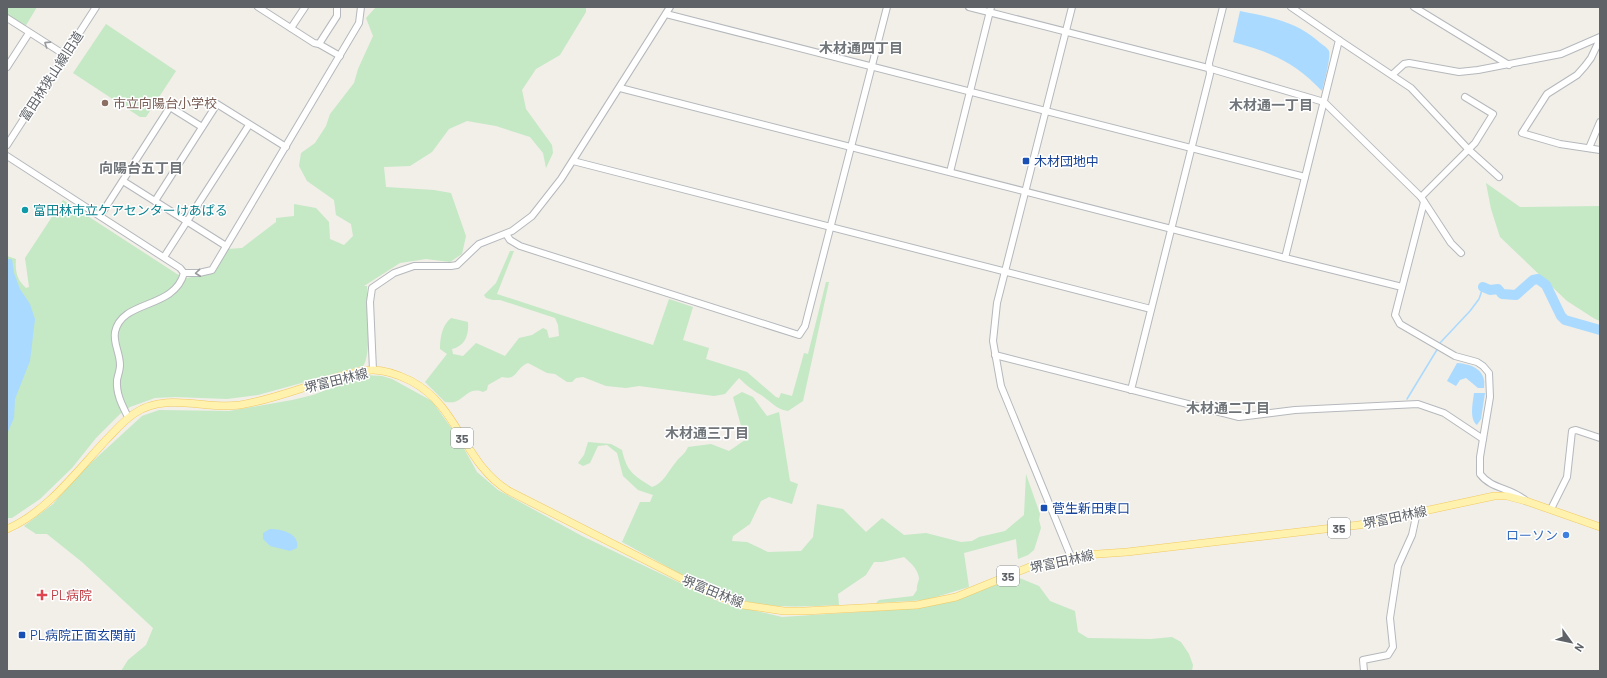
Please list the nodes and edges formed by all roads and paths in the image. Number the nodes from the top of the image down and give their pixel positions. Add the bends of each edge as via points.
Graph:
1 (96, 7) edge
2 (258, 7) edge
3 (305, 7) edge
4 (337, 7) edge
5 (361, 7) edge
6 (670, 7) edge
7 (887, 7) edge
8 (969, 7) edge
9 (1072, 7) edge
10 (1224, 7) edge
11 (1291, 7) edge
12 (1414, 7) edge
13 (267, 9) edge
14 (990, 10) edge
15 (666, 14) junction
16 (7, 18) edge
17 (291, 28) junction
18 (29, 32) junction
19 (1065, 32) junction
20 (1600, 38) edge
21 (1339, 40) junction
22 (319, 44) junction
23 (65, 56) junction
24 (340, 56) junction
25 (1509, 65) junction
26 (871, 66) junction
27 (7, 67) edge
28 (1210, 69) junction
29 (1393, 74) junction
30 (620, 88) junction
31 (970, 92) junction
32 (1465, 97) dead end
33 (1324, 102) junction
34 (1045, 111) junction
35 (1600, 122) edge
36 (249, 124) junction
37 (202, 127) junction
38 (7, 145) edge
39 (286, 147) junction
40 (851, 147) junction
41 (1192, 148) junction
42 (1589, 148) junction
43 (1469, 150) junction
44 (1600, 150) edge
45 (7, 156) edge
46 (573, 161) junction
47 (950, 172) junction
48 (1305, 177) junction
49 (1499, 177) dead end
50 (123, 181) junction
51 (1025, 191) junction
52 (1423, 199) junction
53 (155, 201) junction
54 (100, 216) junction
55 (187, 221) junction
56 (831, 227) junction
57 (1172, 229) junction
58 (506, 234) junction
59 (226, 246) junction
60 (1461, 253) dead end
61 (164, 257) junction
62 (1285, 258) junction
63 (1005, 272) junction
64 (184, 273) junction
65 (1402, 287) junction
66 (1152, 309) junction
67 (994, 355) junction
68 (372, 370) junction
69 (1132, 390) junction
70 (128, 417) junction
71 (1600, 438) edge
72 (1483, 439) junction
73 (1526, 501) junction
74 (1550, 509) junction
75 (1417, 512) junction
76 (1600, 527) edge
77 (7, 529) edge
78 (1071, 557) junction
79 (1364, 671) edge

1 - 23 street, 富田林狭山線旧道
2 - 13 street
3 - 17 street
4 - 22 street via 337,16
5 - 24 street via 359,23
6 - 15 street
7 - 26 street
8 - 14 street
9 - 19 street
10 - 28 street
11 - 21 street
12 - 25 street
13 - 17 street
14 - 19 street
14 - 31 street
15 - 26 street
15 - 30 street
16 - 18 street
17 - 22 street via 314,44
23 -> 18 street
18 - 27 street
19 - 28 street
19 - 34 street
20 - 25 street via 1561,54
20 - 42 street via 1585,66 1546,94 1522,133 1560,144
21 - 29 street
21 - 33 street
22 - 24 street
23 - 38 street, 富田林狭山線旧道
24 - 39 street
25 - 29 street via 1459,72 1409,63 1404,64
26 - 31 street
26 - 40 street
28 - 33 street
28 - 41 street
29 - 43 street via 1411,88
30 - 40 street
30 - 46 street
31 - 34 street
31 - 47 street
32 - 43 street via 1493,114
33 - 48 street
33 - 52 street
34 - 41 street
34 - 51 street
35 - 42 street
36 - 37 street via 217,104
36 - 39 street
36 - 55 street
37 - 50 street via 170,107
37 - 53 street
39 - 59 street
40 - 47 street
40 - 56 street
41 - 48 street
41 - 57 street
42 - 44 street
43 - 49 street
43 - 52 street
45 - 54 street
46 - 56 street
46 - 58 street via 532,216
47 - 51 street
48 - 62 street
50 - 53 street
50 - 54 street
51 - 57 street
51 - 63 street
52 - 60 street
52 - 65 street
53 - 55 street
54 - 61 street
55 - 59 street
55 - 61 street
56 - 58 street via 806,326 799,335 520,246
56 - 63 street
57 - 62 street
57 - 66 street
58 - 68 street via 479,244 457,264 414,266 394,273 374,286 370,297
59 -> 64 street via 212,270 199,274
61 - 64 street
62 - 65 street
63 - 66 street
63 - 67 street via 994,321
64 - 70 street via 172,293 130,312 116,328 115,338 120,364 117,390
65 - 72 street via 1395,315 1400,324 1455,356 1476,362 1489,373 1490,397
66 - 69 street
67 - 69 street
67 - 78 street via 1007,401
68 - 70 main road, 堺富田林線 / 35 via 251,403 229,406 169,402 147,407
68 - 78 main road, 堺富田林線 / 35 via 405,378 434,398 480,467 502,487 712,594 743,605 805,611 917,605 946,600 1037,564
69 - 72 street via 1239,417 1295,410 1418,404 1444,413
70 - 77 main road, 堺富田林線 / 35 via 43,505 26,519
71 - 74 street via 1572,431 1567,477
72 - 73 street via 1479,466 1484,480 1517,493
73 - 74 main road, 堺富田林線 / 35
73 - 75 main road, 堺富田林線 / 35 via 1507,496 1488,496
74 - 76 main road, 堺富田林線 / 35
75 - 78 main road, 堺富田林線 / 35 via 1346,527
75 - 79 street via 1412,535 1398,566 1390,618 1393,647 1388,655 1363,660

